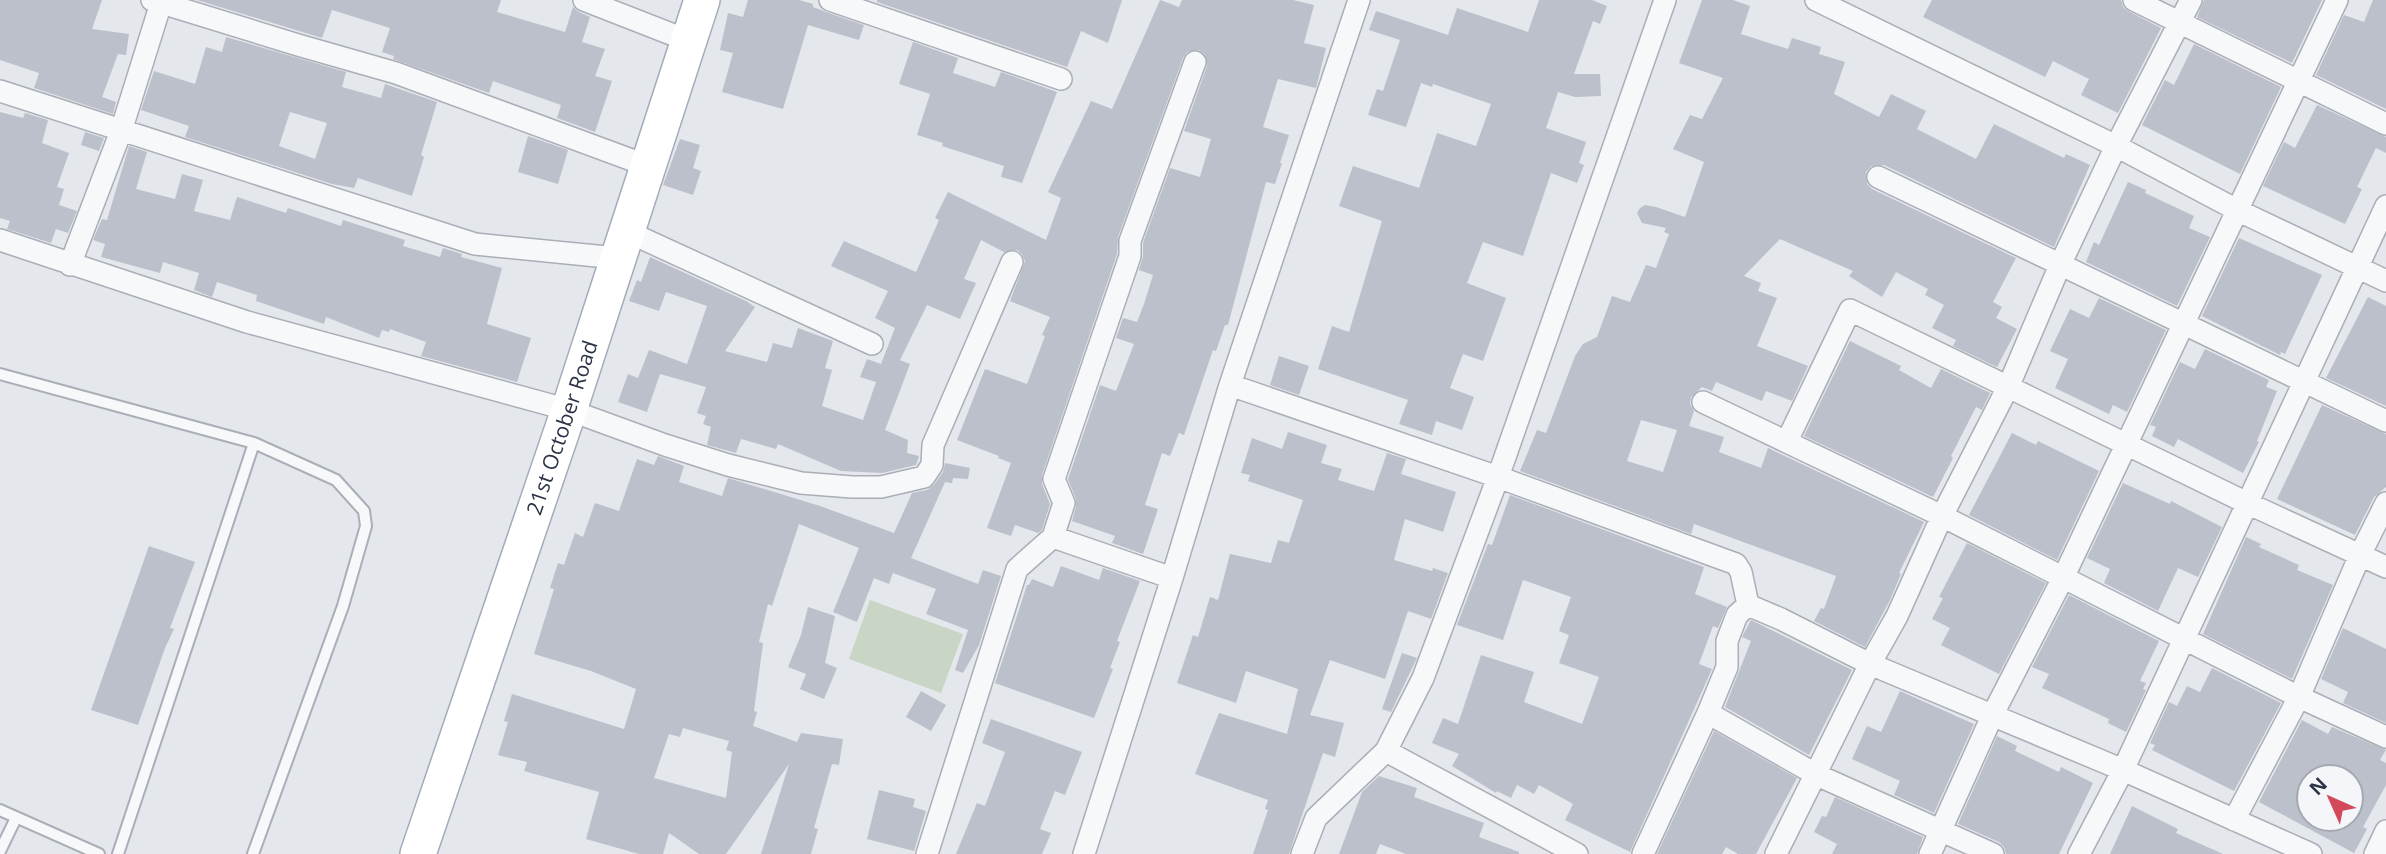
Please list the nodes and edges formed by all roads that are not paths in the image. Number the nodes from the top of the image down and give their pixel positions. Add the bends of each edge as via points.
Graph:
1 (584, 0) edge
2 (702, 0) edge
3 (830, 0) edge
4 (1359, 0) edge
5 (1665, 0) edge
6 (1816, 0) edge
7 (2134, 0) edge
8 (2192, 0) edge
9 (2337, 0) edge
10 (158, 1) edge
11 (2180, 23) junction
12 (689, 41) junction
13 (1195, 62) dead end
14 (1061, 79) dead end
15 (2298, 80) junction
16 (0, 91) edge
17 (2386, 124) edge
18 (121, 131) junction
19 (2116, 146) junction
20 (648, 166) junction
21 (1878, 177) dead end
22 (2386, 206) edge
23 (2239, 211) junction
24 (0, 240) edge
25 (622, 244) junction
26 (1012, 262) dead end
27 (70, 265) junction
28 (2060, 265) junction
29 (2358, 268) junction
30 (2386, 281) edge
31 (2185, 323) junction
32 (872, 344) dead end
33 (0, 374) edge
34 (2303, 380) junction
35 (1230, 385) junction
36 (2009, 385) junction
37 (1703, 402) dead end
38 (569, 410) junction
39 (2386, 421) edge
40 (1787, 442) junction
41 (254, 443) junction
42 (2128, 443) junction
43 (1498, 477) junction
44 (2247, 503) junction
45 (2386, 503) edge
46 (1942, 516) junction
47 (1053, 537) junction
48 (2360, 555) junction
49 (2386, 567) edge
50 (1172, 578) junction
51 (2063, 578) junction
52 (1748, 605) junction
53 (2184, 638) junction
54 (1870, 664) junction
55 (2299, 696) junction
56 (1708, 713) junction
57 (1993, 714) junction
58 (2386, 737) edge
59 (1386, 751) junction
60 (2123, 770) junction
61 (1817, 775) junction
62 (0, 810) edge
63 (16, 818) junction
64 (2234, 820) junction
65 (1941, 831) junction
66 (2386, 831) edge
67 (0, 850) edge
68 (7, 854) edge
69 (99, 854) edge
70 (118, 854) edge
71 (253, 854) edge
72 (418, 854) edge
73 (927, 854) edge
74 (1084, 854) edge
75 (1302, 854) edge
76 (1577, 854) edge
77 (1643, 854) edge
78 (1776, 854) edge
79 (1930, 854) edge
80 (1993, 854) edge
81 (2080, 854) edge
82 (2311, 854) edge
83 (2375, 854) edge

1 - 12 street
2 - 12 main road, 21st October Road
3 - 14 street
4 - 35 street
5 - 43 street
6 - 19 street
7 - 11 street
8 - 11 street
9 - 15 street
10 - 18 street
10 - 20 street via 397,73
11 - 15 street
11 - 19 street
12 - 20 main road, 21st October Road
13 - 47 street via 1130,241 1130,256 1054,478 1064,503
15 - 17 street
15 - 23 street
16 - 18 street
18 - 25 street via 475,244
18 - 27 street
19 - 23 street
19 - 28 street
20 - 25 main road, 21st October Road
21 - 28 street
22 - 29 street
23 - 29 street
23 - 31 street
24 - 27 street
25 - 32 street
25 - 38 main road, 21st October Road
26 - 38 street via 933,445 932,466 924,477 881,487 801,483 664,445
27 - 38 street via 247,322
28 - 31 street
28 - 36 street
29 - 30 street
29 - 34 street
31 - 34 street
31 - 42 street
33 - 41 lane
34 - 39 street
34 - 44 street
35 - 43 street
35 - 50 street
36 - 40 street via 1850,310
36 - 42 street
36 - 46 street
37 - 40 street
38 - 72 main road, 21st October Road
40 - 46 street
41 - 70 lane
41 - 71 lane via 336,480 364,511 366,526 343,606
42 - 44 street
42 - 51 street
43 - 52 street via 1735,564
43 - 59 street via 1423,678
44 - 48 street
44 - 53 street
45 - 48 street
46 - 51 street
46 - 54 street
47 - 50 street
47 - 73 street via 1017,569
48 - 49 street
48 - 55 street
50 - 74 street
51 - 53 street
51 - 57 street
52 - 54 street
52 - 56 street via 1737,615 1727,641 1727,667
53 - 55 street
53 - 60 street
54 - 57 street
54 - 61 street
55 - 58 street
55 - 64 street
56 - 61 street
56 - 77 street
57 - 60 street
57 - 65 street
59 - 75 street via 1316,818
59 - 76 street
60 - 64 street
60 - 81 street
61 - 65 street
61 - 78 street
62 - 63 lane
63 - 67 lane
63 - 69 lane
64 - 82 street
65 - 79 street
65 - 80 street
66 - 83 street
67 - 68 lane

